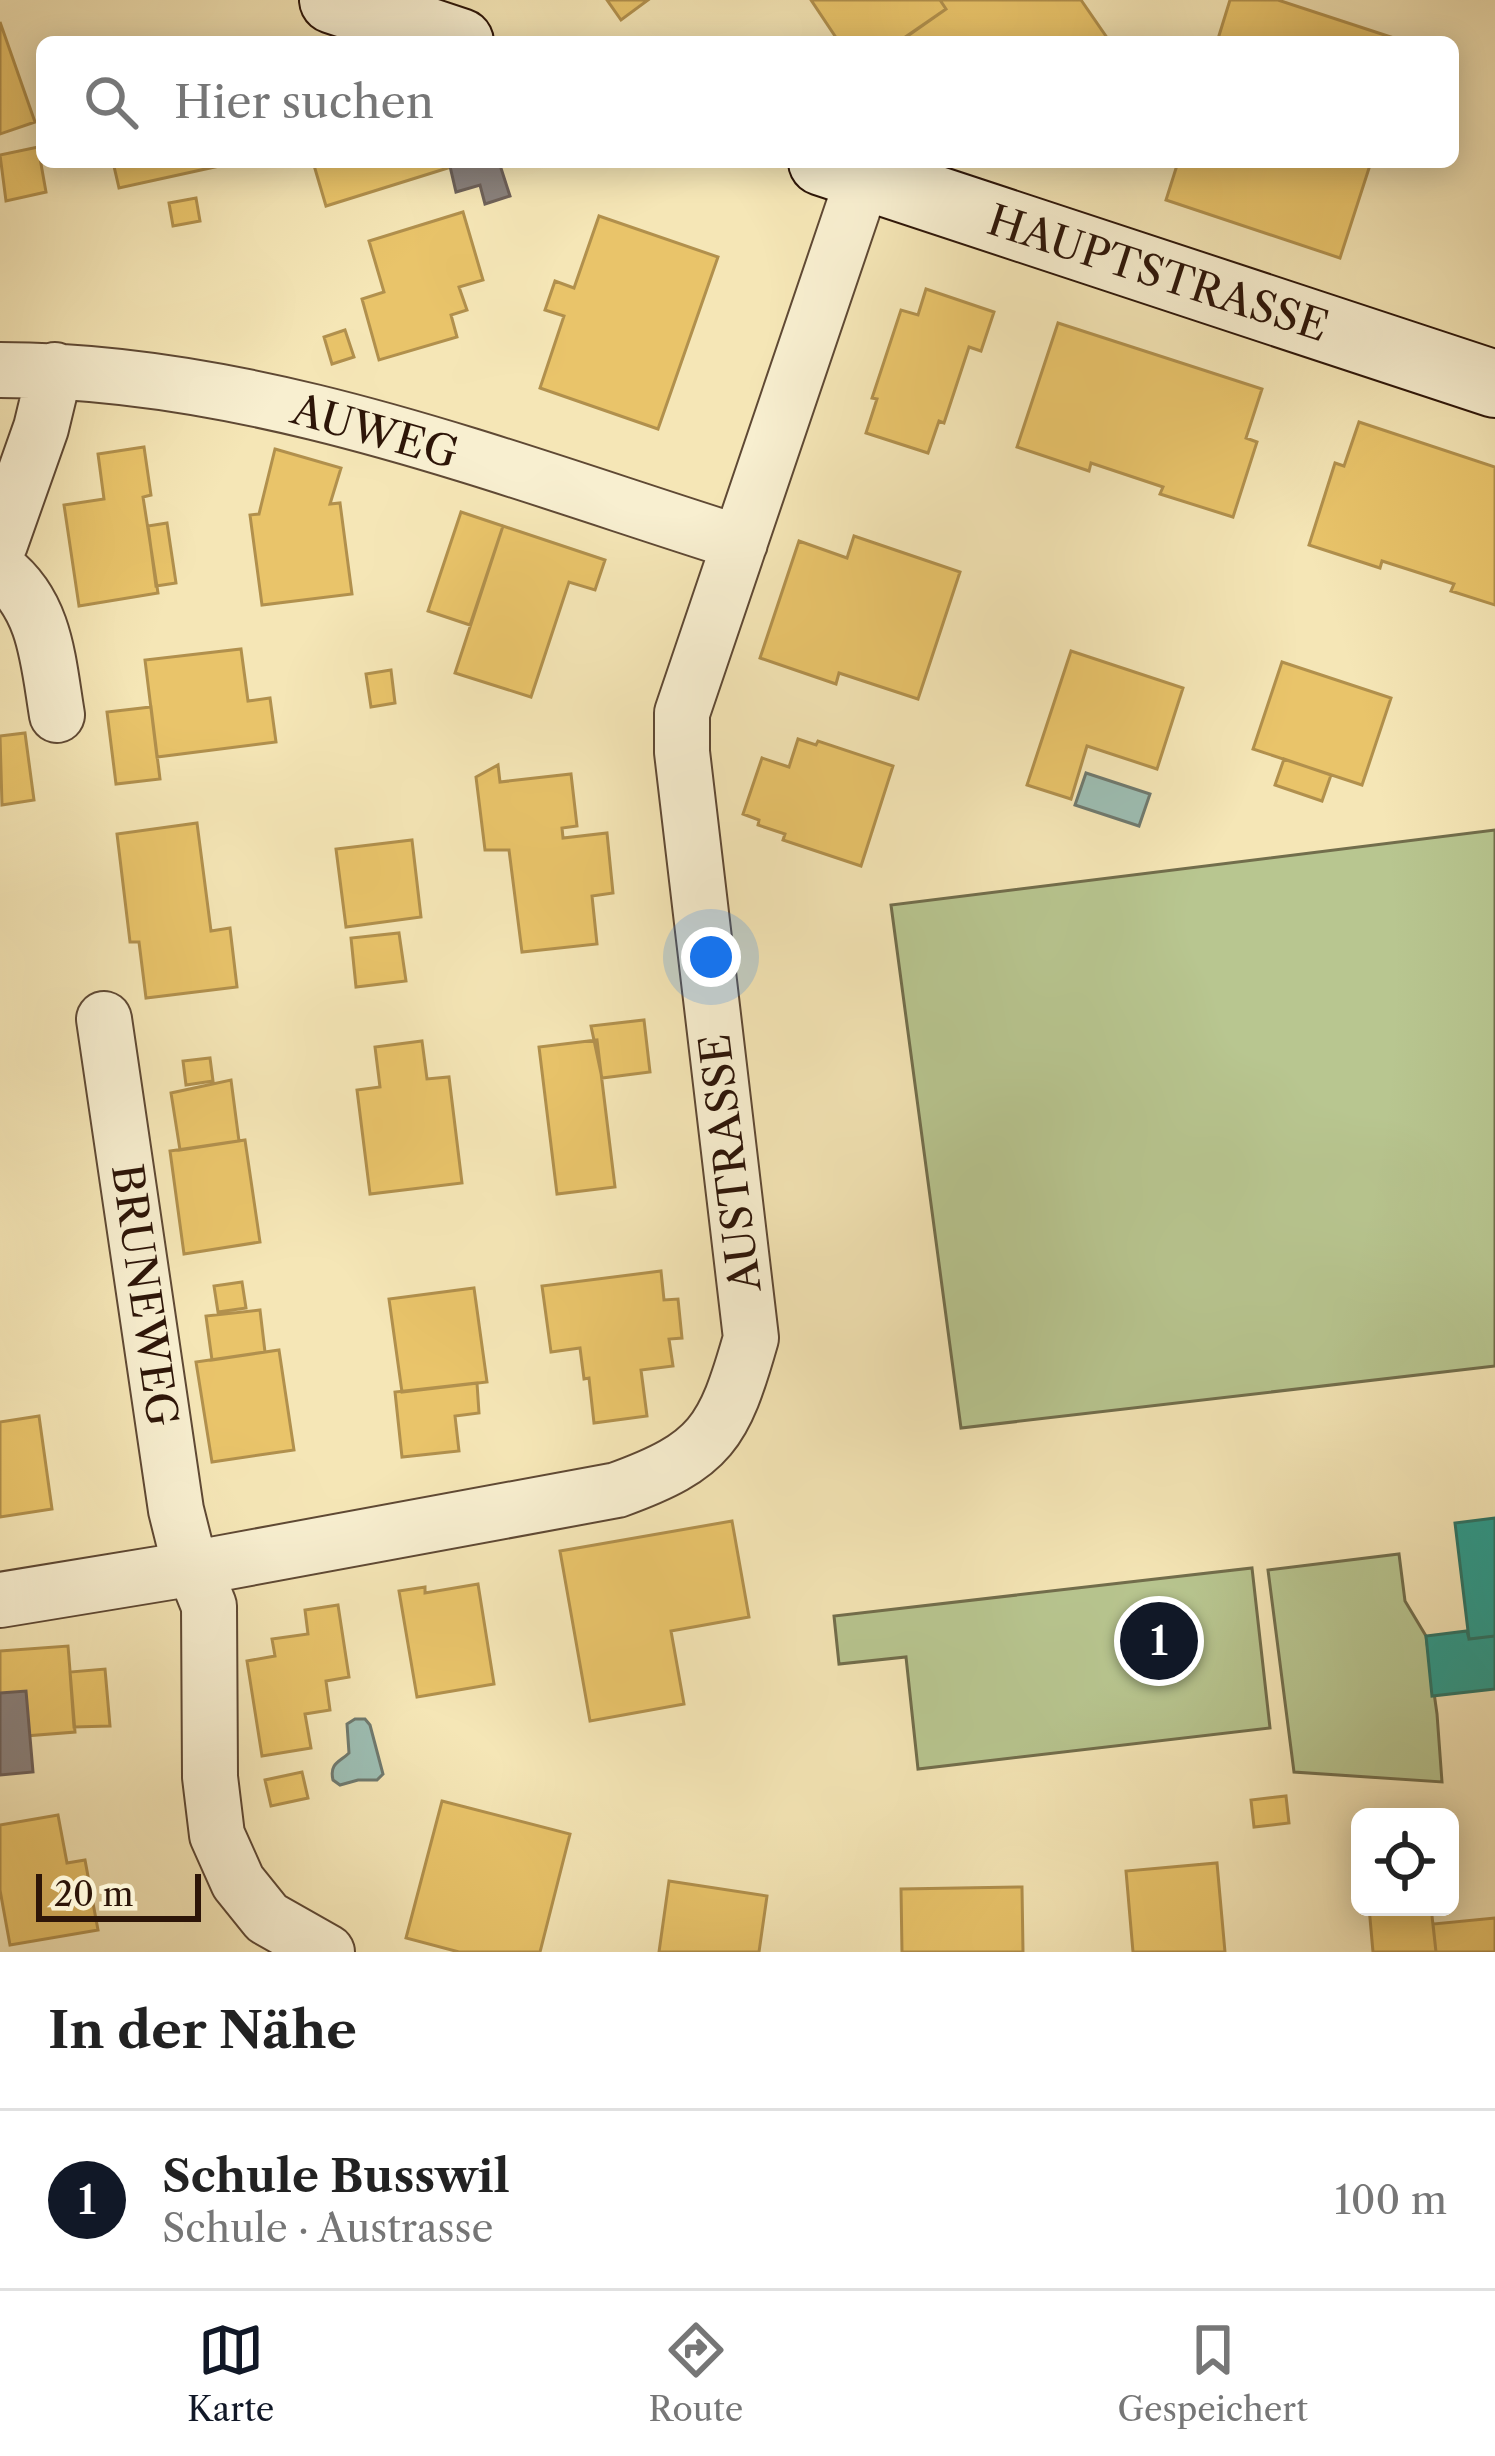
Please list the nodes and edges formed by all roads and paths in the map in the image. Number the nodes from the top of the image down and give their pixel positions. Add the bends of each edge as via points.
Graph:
1 (333, 0) edge
2 (442, 36) edge
3 (843, 169) edge
4 (0, 370) edge
5 (55, 370) junction
6 (1495, 384) edge
7 (740, 543) junction
8 (0, 544) edge
9 (0, 570) edge
10 (57, 715) dead end
11 (104, 1018) dead end
12 (195, 1568) junction
13 (0, 1600) edge
14 (327, 1952) edge

1 - 2 street
3 - 6 street, HAUPTSTRASSE
3 - 7 street, AUSTRASSE
4 - 5 street, AUWEG
5 - 7 street, AUWEG via 315,412
5 - 8 street
7 - 12 street, AUSTRASSE via 690,681 682,733 751,1338 736,1391 710,1439 669,1471 617,1490
9 - 10 street via 40,621
11 - 12 street, BRUNEWEG via 176,1510
12 - 13 street, AUSTRASSE
12 - 14 street, BRUNEWEG via 209,1606 217,1835 238,1882 267,1918

